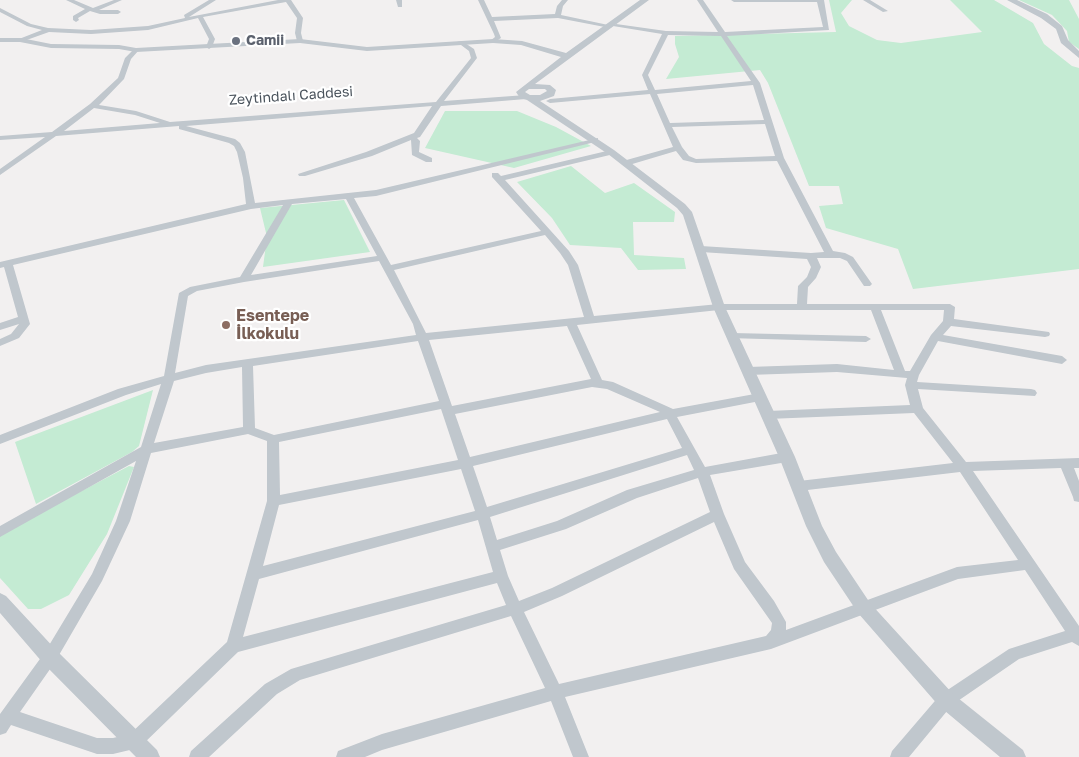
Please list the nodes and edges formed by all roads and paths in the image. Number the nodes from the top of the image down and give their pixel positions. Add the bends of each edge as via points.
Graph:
1 (69, 0) edge
2 (119, 0) edge
3 (213, 0) edge
4 (287, 0) edge
5 (481, 0) edge
6 (565, 0) edge
7 (645, 0) edge
8 (652, 0) edge
9 (700, 0) edge
10 (734, 0) edge
11 (866, 0) edge
12 (1011, 0) edge
13 (820, 1) edge
14 (88, 9) junction
15 (1, 10) edge
16 (885, 11) dead end
17 (118, 12) dead end
18 (558, 16) junction
19 (200, 17) junction
20 (491, 19) junction
21 (76, 20) dead end
22 (171, 23) junction
23 (613, 26) junction
24 (48, 30) junction
25 (666, 33) junction
26 (723, 34) junction
27 (0, 40) edge
28 (21, 40) junction
29 (300, 41) junction
30 (493, 41) junction
31 (460, 42) junction
32 (209, 47) junction
33 (136, 50) junction
34 (566, 56) junction
35 (1079, 56) edge
36 (756, 83) junction
37 (652, 91) junction
38 (551, 92) junction
39 (526, 93) junction
40 (444, 96) junction
41 (438, 104) junction
42 (93, 106) junction
43 (155, 119) junction
44 (244, 119) junction
45 (768, 122) junction
46 (173, 124) junction
47 (667, 125) junction
48 (64, 127) junction
49 (0, 132) edge
50 (55, 134) junction
51 (0, 138) edge
52 (413, 138) junction
53 (595, 140) junction
54 (232, 141) junction
55 (678, 148) junction
56 (611, 152) junction
57 (780, 158) junction
58 (429, 160) dead end
59 (626, 163) junction
60 (487, 167) junction
61 (0, 173) edge
62 (302, 174) dead end
63 (499, 180) junction
64 (349, 196) junction
65 (290, 201) junction
66 (251, 206) junction
67 (548, 232) junction
68 (701, 249) junction
69 (830, 254) junction
70 (811, 256) junction
71 (383, 258) junction
72 (4, 264) edge
73 (389, 268) junction
74 (244, 280) junction
75 (866, 284) dead end
76 (802, 306) junction
77 (719, 307) junction
78 (875, 307) junction
79 (24, 319) junction
80 (590, 321) junction
81 (948, 322) junction
82 (571, 323) junction
83 (0, 326) edge
84 (1045, 334) dead end
85 (732, 336) junction
86 (422, 337) junction
87 (935, 337) junction
88 (866, 339) dead end
89 (0, 343) edge
90 (1062, 360) dead end
91 (247, 363) junction
92 (748, 371) junction
93 (901, 374) junction
94 (169, 378) junction
95 (912, 380) junction
96 (598, 383) junction
97 (1031, 393) dead end
98 (760, 397) junction
99 (447, 407) junction
100 (917, 409) junction
101 (670, 414) junction
102 (768, 415) junction
103 (249, 430) junction
104 (273, 439) junction
105 (0, 440) edge
106 (147, 449) junction
107 (689, 450) junction
108 (787, 457) junction
109 (466, 463) junction
110 (1073, 463) edge
111 (963, 467) junction
112 (702, 472) junction
113 (799, 486) junction
114 (1079, 497) edge
115 (274, 501) junction
116 (483, 514) junction
117 (717, 514) junction
118 (0, 532) edge
119 (492, 547) junction
120 (1029, 564) junction
121 (254, 574) junction
122 (501, 576) junction
123 (864, 608) junction
124 (3, 609) edge
125 (515, 609) junction
126 (1078, 635) edge
127 (771, 642) junction
128 (233, 646) junction
129 (50, 657) junction
130 (555, 692) junction
131 (946, 700) junction
132 (4, 721) edge
133 (134, 741) junction
134 (150, 757) edge
135 (197, 757) edge
136 (344, 757) edge
137 (581, 757) edge
138 (898, 757) edge
139 (1016, 757) edge

1 - 14 street
2 - 14 street
3 - 22 street
4 - 19 street
4 - 29 street via 300,18
5 - 20 street
6 - 18 street
7 - 23 street
8 - 23 street
9 - 26 street
10 - 13 street
11 - 16 street
12 - 35 street via 1044,16 1059,28 1064,41
13 - 26 street via 827,29
14 - 17 street
14 - 21 street via 75,17
15 - 24 street via 29,25
18 - 20 street
18 - 23 street
19 - 22 street
19 - 32 street via 212,39
20 - 30 street via 498,38
22 - 24 street via 118,31
23 - 25 street
23 - 34 street
23 - 38 street via 591,45
24 - 28 street
25 - 26 street
25 - 37 street via 644,75
26 - 36 street
27 - 28 street
28 - 33 street via 51,46
29 - 31 street via 367,49
29 - 32 street
30 - 31 street
30 - 34 street via 522,43
31 - 40 street via 472,50 474,58
32 - 33 street
33 - 42 street via 128,58 122,79
34 - 39 street
36 - 37 street
36 - 45 street
37 - 38 street
37 - 47 street
38 - 39 street
38 - 39 street
38 - 39 street
38 - 53 street
39 - 40 street, Zeytindalı Caddesi
39 - 41 street
40 - 41 street
40 - 43 street, Zeytindalı Caddesi
41 - 44 street
41 - 52 street
42 - 43 street via 136,112
42 - 48 street
43 - 46 street
43 - 48 street, Zeytindalı Caddesi
44 - 46 street
44 - 54 street via 234,130
45 - 47 street
45 - 57 street
46 - 50 street
46 - 54 street
47 - 55 street
48 - 49 street, Zeytindalı Caddesi
48 - 50 street
50 - 51 street
50 - 61 street
52 - 58 street via 416,153
52 - 62 street
53 - 56 street
53 - 60 street
54 - 66 street via 241,152
55 - 57 street via 686,158 696,161
55 - 59 street
56 - 59 street
56 - 63 street
57 - 69 street
59 - 68 street via 688,214
60 - 63 street
60 - 64 street via 376,193
63 - 67 street
64 - 65 street
64 - 71 street
65 - 66 street
65 - 74 street
66 - 72 street
67 - 73 street
67 - 80 street via 573,265
68 - 70 street
68 - 77 street
69 - 70 street
69 - 75 street via 850,259
70 - 76 street via 816,267 803,286
71 - 73 street
71 - 74 street
72 - 79 street
73 - 86 street
74 - 94 street via 194,289 183,295
76 - 77 street
76 - 78 street
77 - 80 street
77 - 85 street
78 - 81 street via 950,307
78 - 93 street
79 - 83 street
79 - 89 street via 20,332
80 - 82 street
81 - 84 street
81 - 87 street
82 - 86 street
82 - 96 street
85 - 88 street
85 - 92 street
86 - 91 street
86 - 99 street
87 - 90 street
87 - 95 street
91 - 94 street
91 - 103 street
92 - 93 street via 837,368
92 - 98 street
93 - 95 street
94 - 105 street via 122,392
94 - 106 street
95 - 97 street
95 - 100 street
96 - 99 street
96 - 101 street via 663,408
98 - 101 street
98 - 102 street
99 - 104 street
99 - 109 street
100 - 102 street
100 - 111 street
101 - 107 street
101 - 109 street
102 - 108 street
103 - 104 street
103 - 106 street
104 - 115 street
106 - 118 street
106 - 129 street via 123,522 97,577
107 - 112 street
107 - 116 street
108 - 112 street
108 - 113 street
109 - 115 street
109 - 116 street
110 - 111 street
110 - 114 street
111 - 113 street
111 - 120 street
112 - 117 street
112 - 119 street via 632,494 562,525
113 - 123 street via 822,542
115 - 121 street
116 - 119 street
116 - 121 street
117 - 125 street
117 - 127 street via 740,565 779,622 778,632
119 - 122 street
120 - 123 street via 957,573
120 - 126 street
121 - 128 street
122 - 125 street
122 - 128 street
123 - 127 street
123 - 131 street
124 - 129 street
125 - 130 street
125 - 135 street via 296,674 265,694
126 - 131 street via 1014,654
127 - 130 street
128 - 133 street
129 - 132 street
129 - 133 street
130 - 136 street via 382,742
130 - 137 street
131 - 138 street
131 - 139 street
132 - 133 street via 97,746
133 - 134 street

